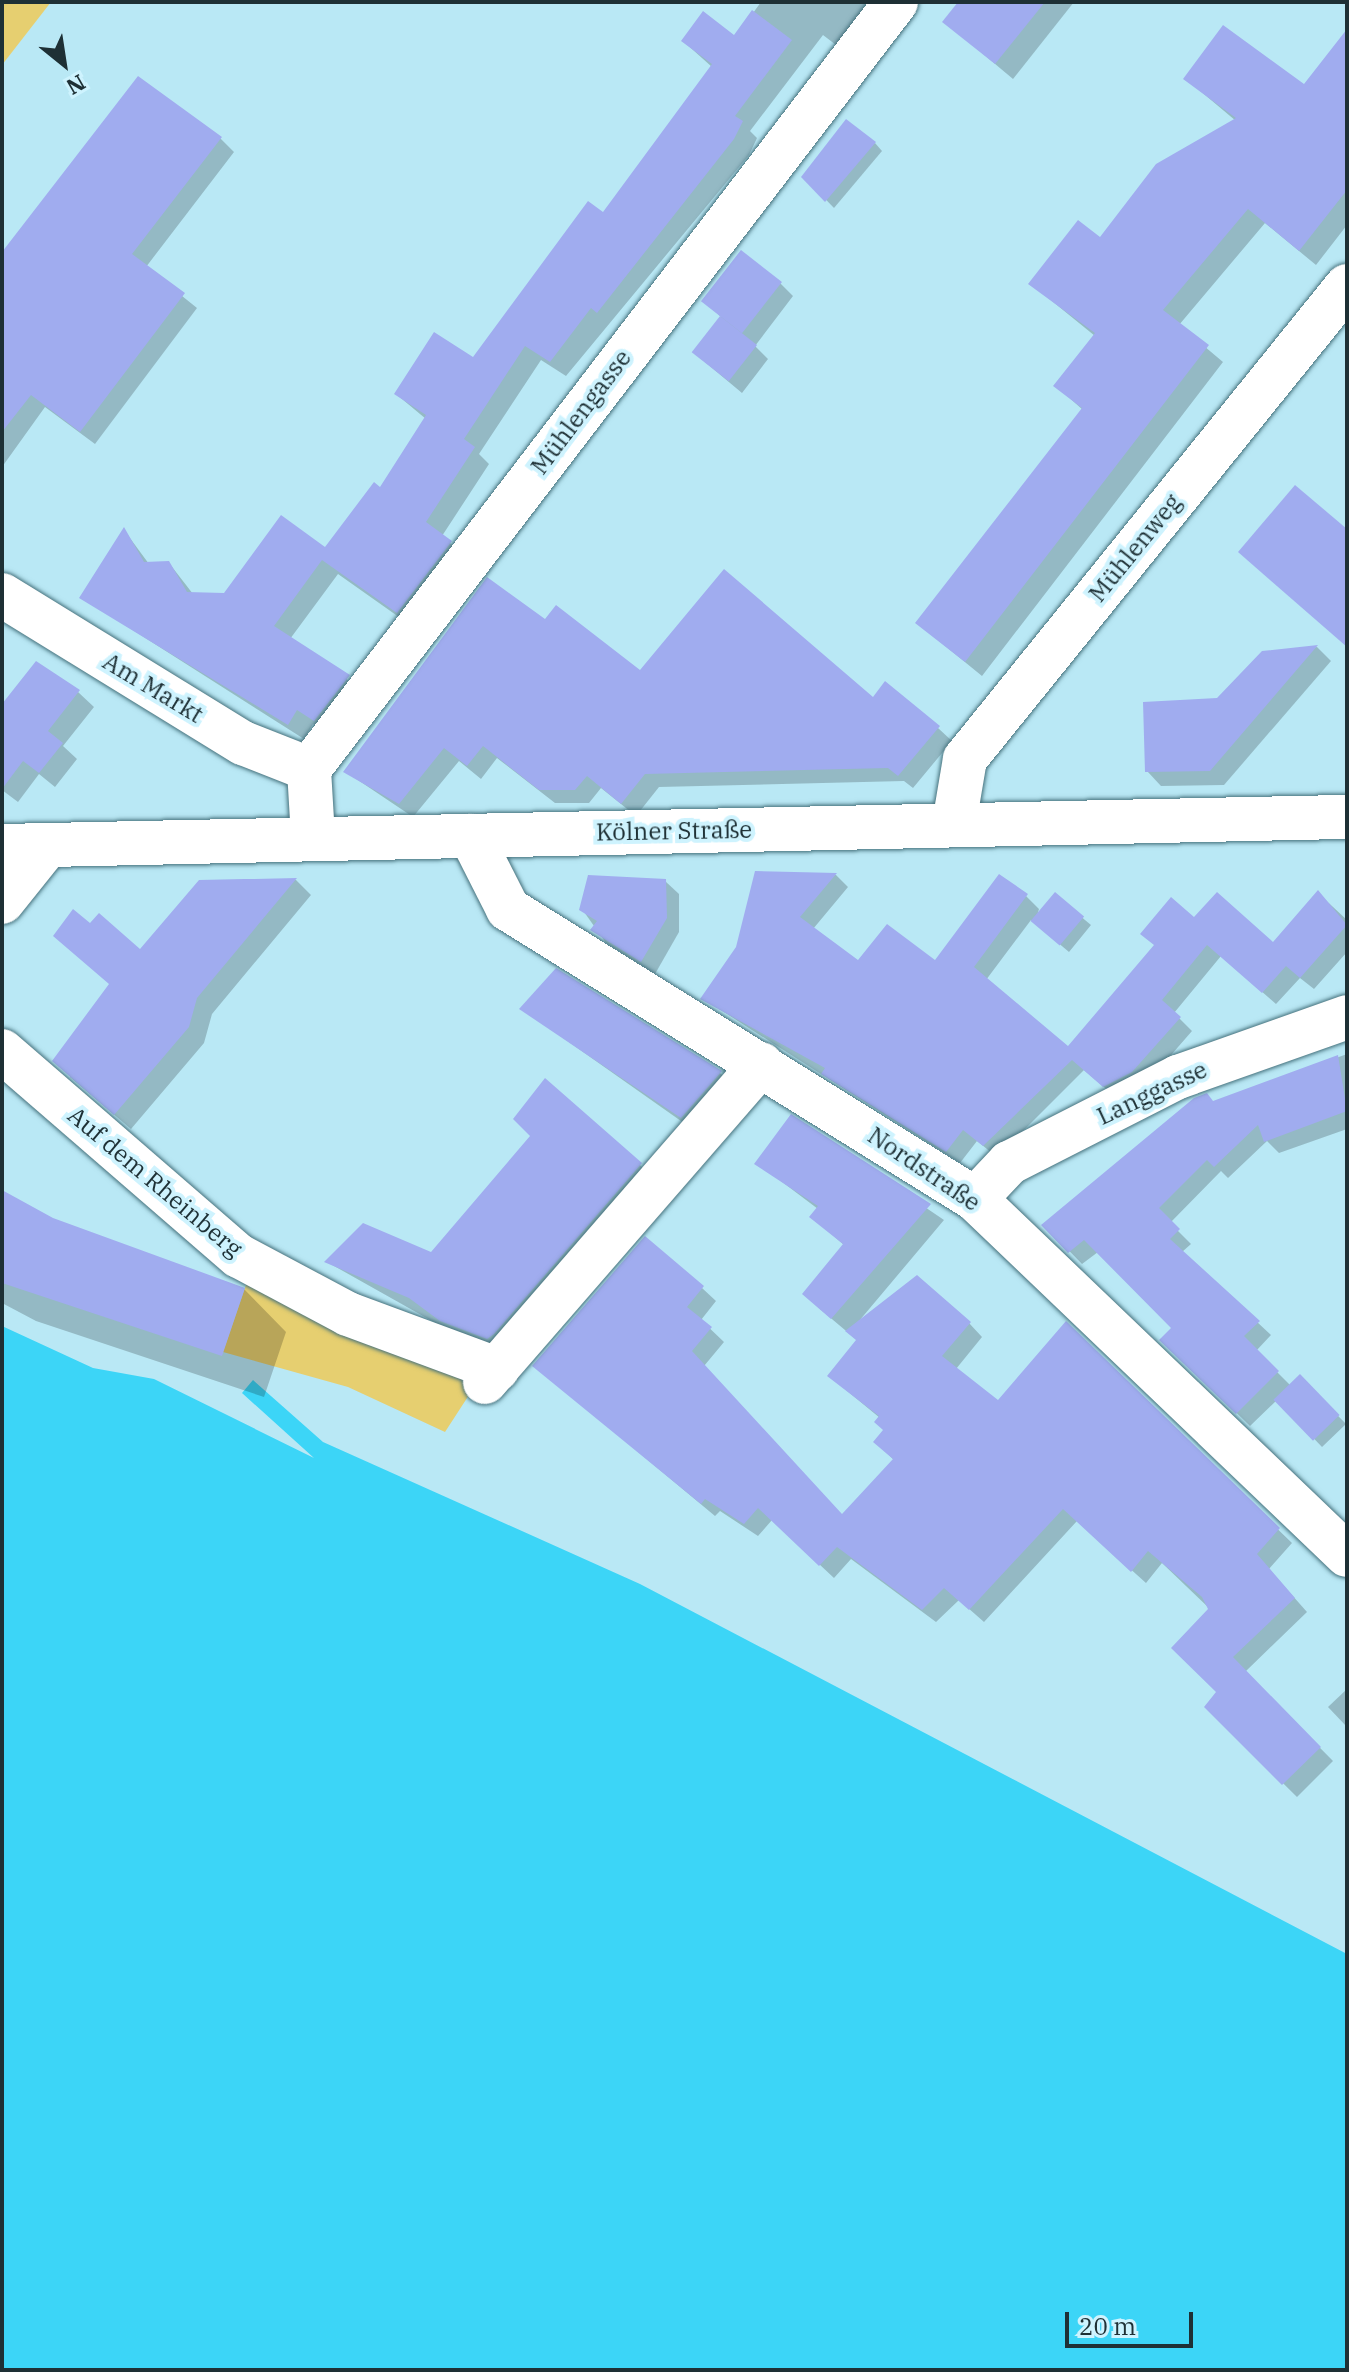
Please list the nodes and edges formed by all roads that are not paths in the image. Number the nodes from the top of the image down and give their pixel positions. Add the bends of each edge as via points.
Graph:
1 (896, 2) edge
2 (1347, 286) edge
3 (2, 595) edge
4 (309, 769) junction
5 (1347, 817) edge
6 (954, 824) junction
7 (471, 836) junction
8 (313, 837) junction
9 (2, 846) edge
10 (46, 847) junction
11 (2, 902) edge
12 (1347, 1017) edge
13 (2, 1051) edge
14 (761, 1064) junction
15 (975, 1199) junction
16 (1347, 1555) edge

1 - 4 street, Mühlengasse
2 - 6 street, Mühlenweg via 965,759
3 - 4 street, Am Markt via 243,743
4 - 8 street
5 - 6 street, Kölner Straße
6 - 7 street, Kölner Straße
7 - 8 street, Kölner Straße
7 - 14 street, Nordstraße via 508,909
8 - 10 street, Kölner Straße
9 - 10 street, Kölner Straße
10 - 11 street
12 - 15 street, Langgasse via 1178,1077 1009,1163
13 - 14 street, Auf dem Rheinberg via 239,1256 348,1314 491,1375
14 - 15 street, Nordstraße
15 - 16 street, Nordstraße

